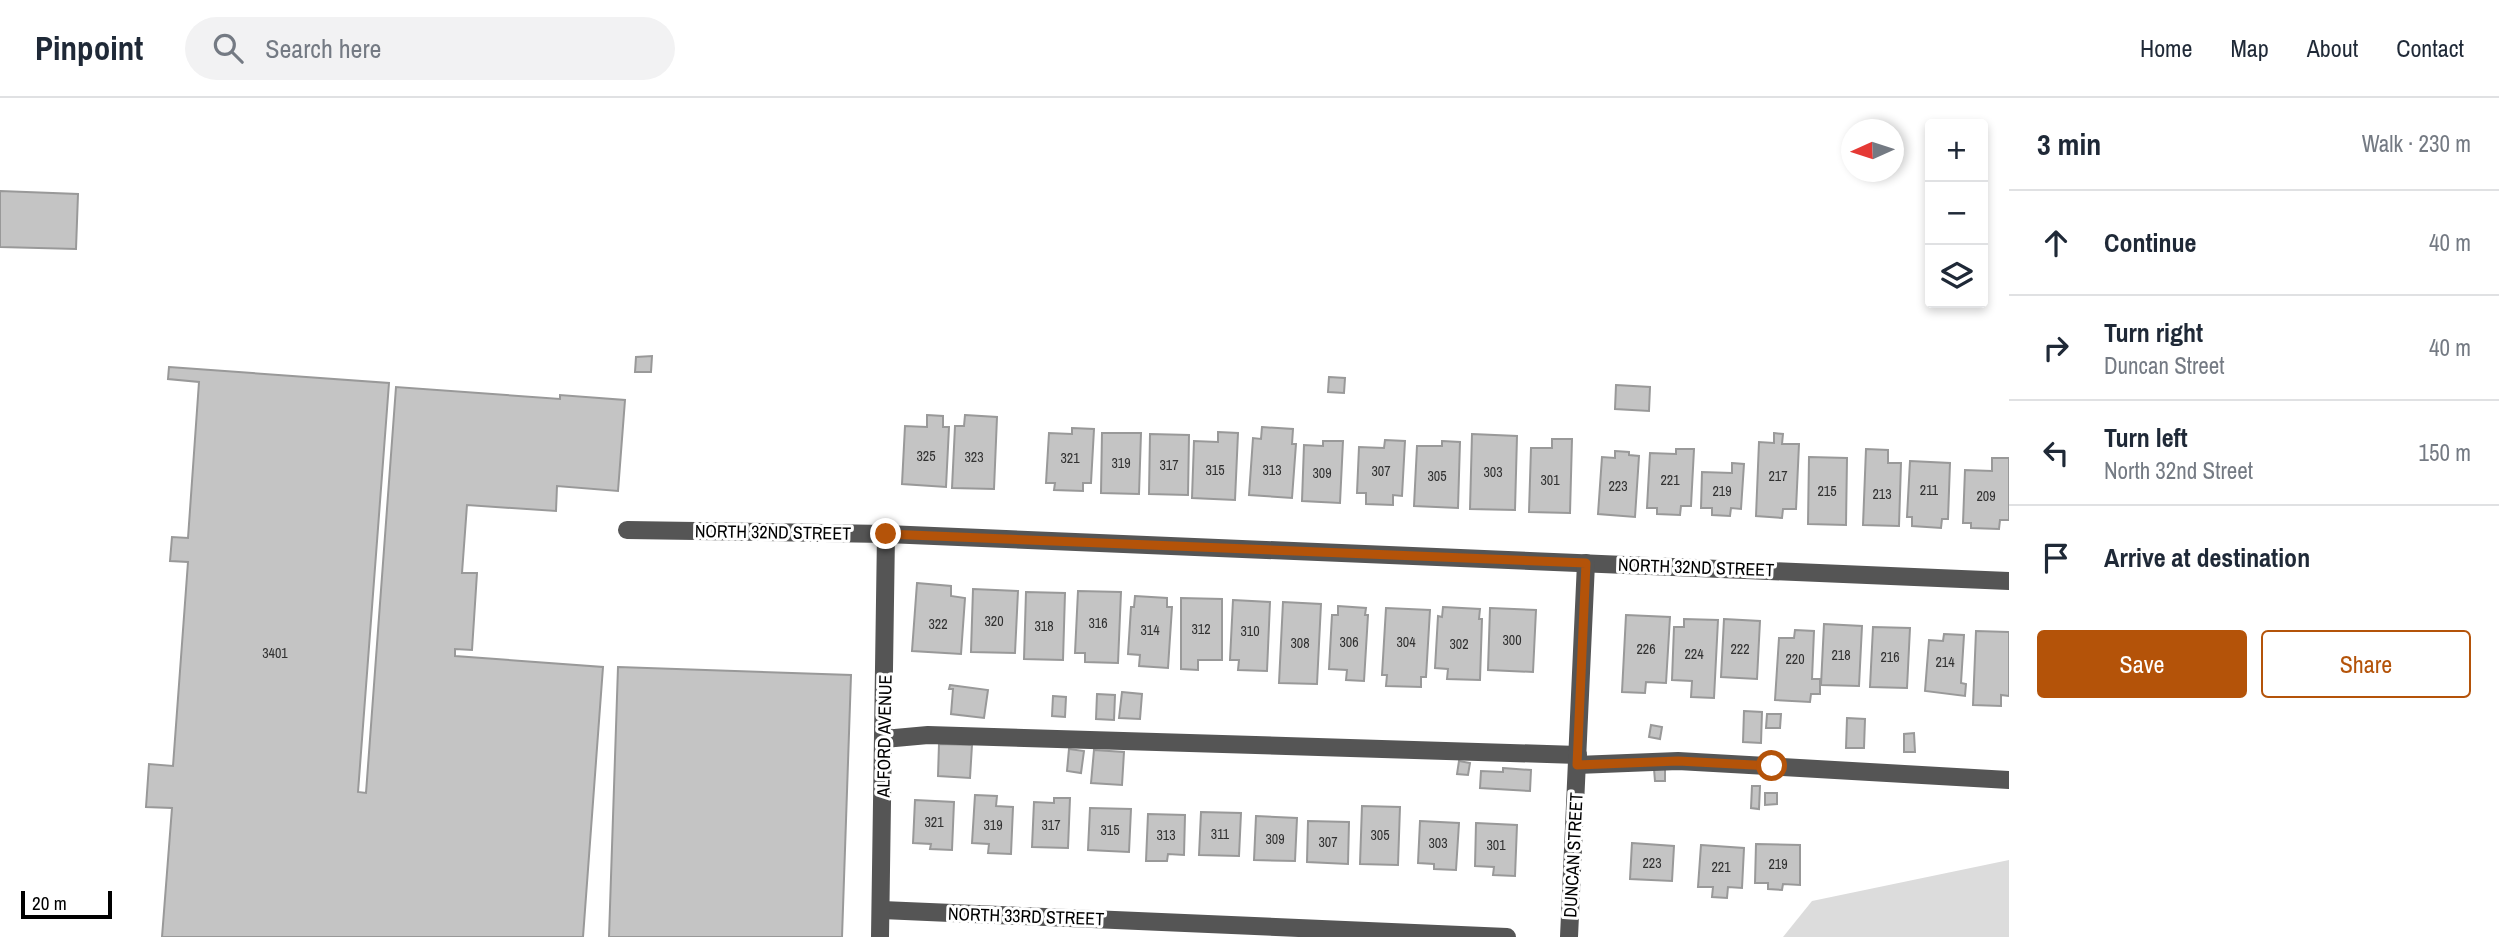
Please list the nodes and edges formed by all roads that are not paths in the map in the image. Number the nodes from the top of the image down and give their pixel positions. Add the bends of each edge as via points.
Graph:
1 (627, 530) dead end
2 (886, 534) junction
3 (1586, 563) junction
4 (2009, 581) edge
5 (884, 739) junction
6 (1577, 760) junction
7 (2009, 780) edge
8 (881, 910) junction
9 (880, 937) edge
10 (1507, 937) edge
11 (1569, 937) edge

1 - 2 street, NORTH 32ND STREET
2 - 3 street, NORTH 32ND STREET
2 - 5 street, ALFORD AVENUE
3 - 4 street, NORTH 32ND STREET
3 - 6 street, DUNCAN STREET
5 - 6 street via 928,735
5 - 8 street, ALFORD AVENUE
6 - 7 street via 1678,761
6 - 11 street, DUNCAN STREET
8 - 9 street, ALFORD AVENUE
8 - 10 street, NORTH 33RD STREET

